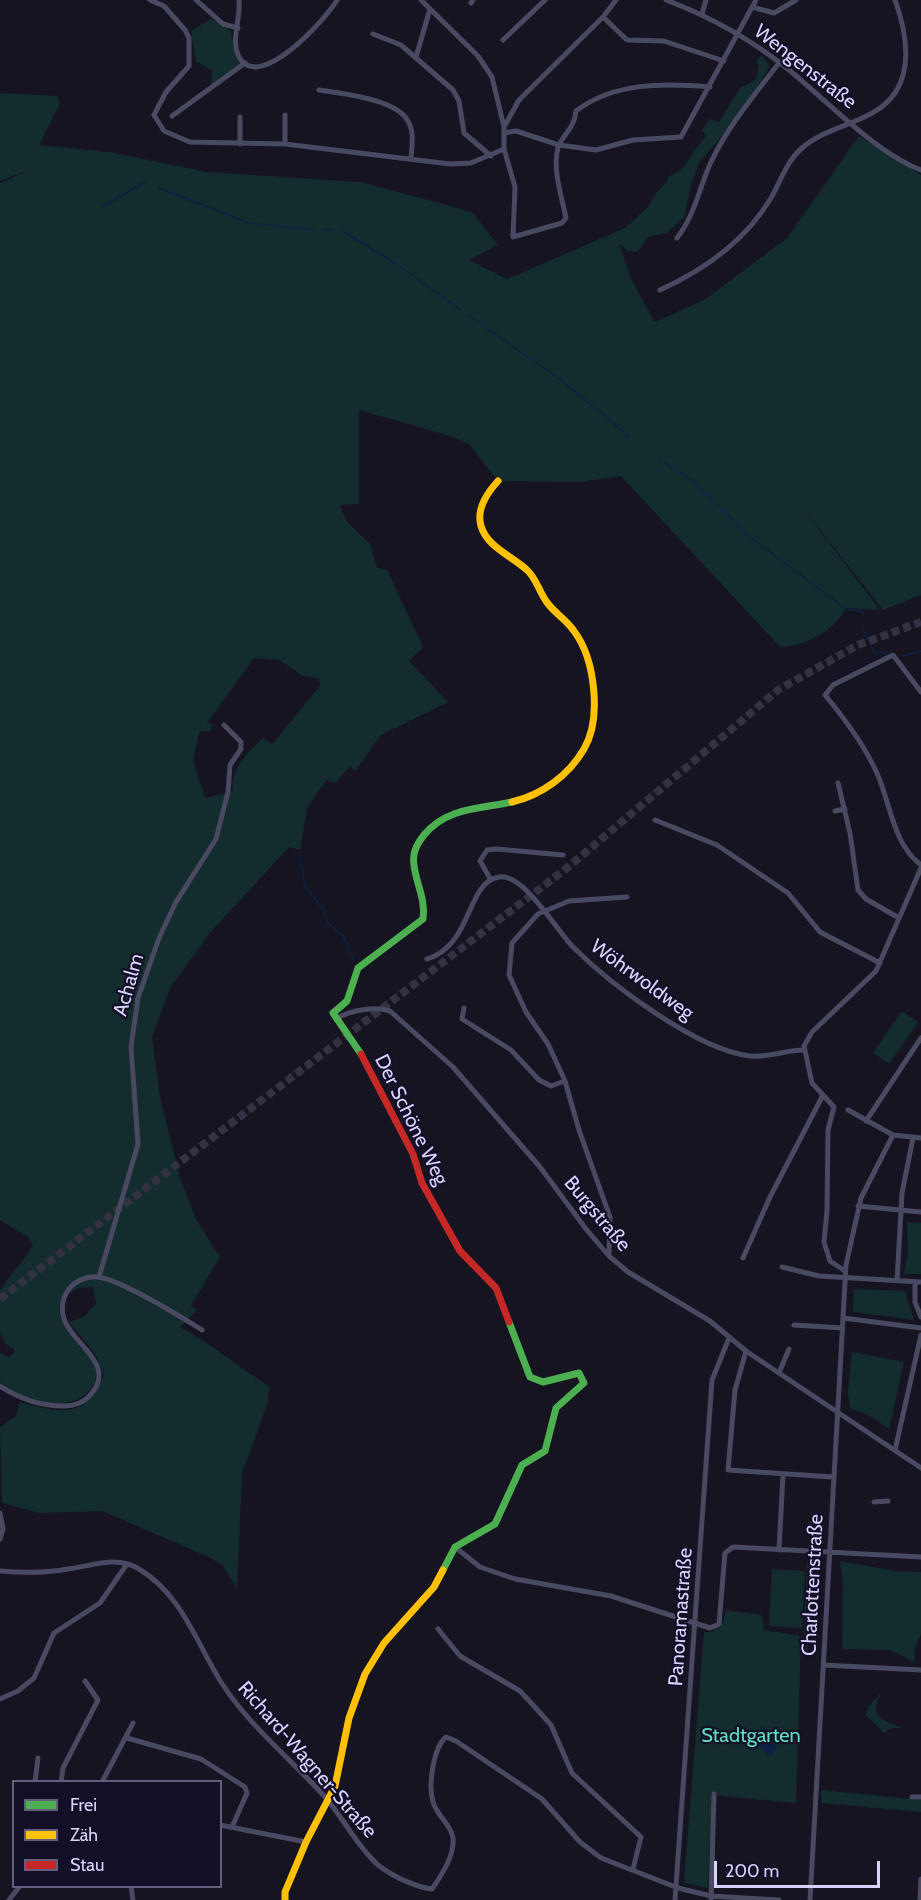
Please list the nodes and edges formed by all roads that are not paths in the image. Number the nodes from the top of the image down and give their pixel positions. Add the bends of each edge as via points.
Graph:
1 (150, 0) edge
2 (171, 0) edge
3 (196, 0) edge
4 (239, 0) edge
5 (337, 0) edge
6 (421, 0) edge
7 (545, 0) edge
8 (616, 0) edge
9 (666, 0) edge
10 (706, 0) edge
11 (756, 0) edge
12 (796, 0) edge
13 (894, 0) edge
14 (164, 6) junction
15 (752, 7) junction
16 (430, 9) junction
17 (702, 14) junction
18 (603, 17) junction
19 (238, 28) junction
20 (373, 34) dead end
21 (739, 35) junction
22 (503, 40) dead end
23 (416, 57) junction
24 (724, 61) junction
25 (245, 63) junction
26 (779, 63) junction
27 (710, 87) junction
28 (319, 90) dead end
29 (285, 115) dead end
30 (172, 116) dead end
31 (240, 117) dead end
32 (850, 122) junction
33 (504, 130) junction
34 (240, 144) junction
35 (285, 144) junction
36 (559, 145) junction
37 (504, 149) junction
38 (491, 156) junction
39 (411, 159) junction
40 (920, 169) edge
41 (677, 238) dead end
42 (660, 290) dead end
43 (498, 481) dead end
44 (921, 692) edge
45 (224, 725) dead end
46 (838, 783) dead end
47 (844, 808) junction
48 (835, 811) dead end
49 (655, 820) dead end
50 (679, 820) dead end
51 (676, 830) junction
52 (563, 855) dead end
53 (921, 867) edge
54 (491, 880) junction
55 (627, 897) dead end
56 (543, 911) junction
57 (899, 918) junction
58 (427, 959) dead end
59 (880, 963) junction
60 (464, 1008) dead end
61 (336, 1019) junction
62 (921, 1038) edge
63 (804, 1050) junction
64 (565, 1081) junction
65 (822, 1097) junction
66 (848, 1110) dead end
67 (866, 1121) junction
68 (893, 1135) junction
69 (913, 1138) junction
70 (921, 1138) edge
71 (858, 1206) junction
72 (901, 1211) junction
73 (921, 1212) edge
74 (609, 1256) junction
75 (743, 1258) dead end
76 (782, 1267) dead end
77 (845, 1275) junction
78 (99, 1277) junction
79 (897, 1281) junction
80 (918, 1282) edge
81 (921, 1317) edge
82 (843, 1318) junction
83 (794, 1325) dead end
84 (843, 1328) junction
85 (921, 1329) edge
86 (202, 1330) dead end
87 (921, 1335) edge
88 (729, 1338) junction
89 (789, 1349) dead end
90 (746, 1351) junction
91 (779, 1373) junction
92 (0, 1386) edge
93 (837, 1412) junction
94 (895, 1450) junction
95 (921, 1468) edge
96 (783, 1474) junction
97 (833, 1476) junction
98 (888, 1501) dead end
99 (874, 1502) dead end
100 (0, 1513) edge
101 (0, 1539) edge
102 (456, 1547) junction
103 (779, 1550) junction
104 (830, 1552) junction
105 (921, 1557) edge
106 (127, 1564) junction
107 (0, 1571) edge
108 (697, 1622) junction
109 (438, 1629) dead end
110 (824, 1665) junction
111 (921, 1670) edge
112 (85, 1681) dead end
113 (0, 1699) edge
114 (133, 1723) dead end
115 (126, 1738) junction
116 (38, 1758) dead end
117 (35, 1780) edge
118 (61, 1780) edge
119 (103, 1780) edge
120 (714, 1794) dead end
121 (912, 1797) dead end
122 (921, 1797) edge
123 (328, 1801) junction
124 (222, 1825) edge
125 (232, 1827) junction
126 (306, 1842) junction
127 (633, 1869) junction
128 (921, 1879) edge
129 (19, 1888) edge
130 (678, 1888) junction
131 (711, 1898) edge
132 (9, 1900) edge
133 (285, 1900) edge
134 (675, 1900) edge
135 (779, 1900) edge
136 (810, 1900) edge
137 (920, 1900) edge

1 - 14 street
2 - 14 street
3 - 19 street via 223,24
4 - 19 street
5 - 25 street via 309,34 281,57 257,66
6 - 16 street
7 - 22 street
8 - 18 street
9 - 17 street, Wengenstraße
10 - 17 street
11 - 15 street
12 - 15 street via 774,13
13 - 32 street via 905,42 903,77 886,104
14 - 34 street via 189,38 189,66 166,92 154,115 164,131 190,142
15 - 21 street
16 - 23 street
16 - 33 street via 488,67
17 - 21 street, Wengenstraße
18 - 24 street via 627,40 664,41
18 - 33 street via 519,100
19 - 25 street via 236,46
20 - 23 street via 401,45
21 - 24 street
21 - 26 street, Wengenstraße
23 - 38 street via 453,90 459,101 464,133
24 - 27 street
25 - 30 street
26 - 32 street, Wengenstraße
26 - 41 street via 711,162 695,208
27 - 36 street via 650,85 607,94 576,111 574,124
27 - 36 street via 681,137 633,140 596,150
28 - 39 street via 379,103 399,112 406,118 413,136
29 - 35 street
31 - 34 street
32 - 40 street, Wengenstraße
32 - 42 street via 800,149 762,212 735,241 707,264
33 - 36 street
33 - 37 street
34 - 35 street
35 - 39 street
36 - 37 street via 555,158 566,218 562,223 513,237 515,187
37 - 38 street
38 - 39 street via 460,165
43 - 61 street via 483,499 481,525 495,544 530,573 546,602 581,640 595,710 590,733 574,765 534,793 516,801 458,811 419,842 412,863 425,904 423,919 358,968 347,1001 333,1013
44 - 53 street via 893,655 833,685 825,695 867,753 902,845
45 - 78 street, Achalm via 242,742 230,765 221,825 172,911 138,998 131,1047 138,1144
46 - 47 street
47 - 48 street
47 - 57 street via 858,890
49 - 51 street
50 - 51 street
51 - 59 street via 717,845 788,893 819,932
52 - 54 street via 488,850 480,861
53 - 57 street
54 - 56 street, Wöhrwoldweg via 505,877 516,882
54 - 58 street via 475,898 452,945
55 - 56 street via 569,901
56 - 63 street, Wöhrwoldweg via 565,939 600,971 685,1031 750,1056
56 - 64 street via 527,923 512,944 509,975
57 - 59 street
59 - 63 street via 812,1032
60 - 64 street via 462,1018 511,1050 539,1080 551,1086
61 - 74 street, Burgstraße via 383,1009 398,1018 453,1067 540,1167
61 - 102 street, Der Schöne Weg via 365,1061 413,1154 422,1183 460,1251 496,1288 531,1377 543,1382 570,1374 584,1377 580,1388 556,1408 545,1451 522,1465 495,1524
62 - 67 street
63 - 65 street via 812,1083
64 - 74 street via 610,1217
65 - 75 street
65 - 77 street via 834,1107 828,1130 824,1247 830,1261
66 - 67 street
67 - 68 street
68 - 69 street
68 - 71 street, Charlottenstraße
69 - 70 street
69 - 72 street
71 - 72 street
71 - 77 street, Charlottenstraße
72 - 73 street
72 - 79 street
74 - 88 street, Burgstraße
76 - 77 street via 809,1275
77 - 79 street
77 - 82 street, Charlottenstraße
78 - 86 street
78 - 92 street via 73,1285 63,1306 67,1326 98,1365 99,1375 92,1394 82,1402 59,1406 22,1400
79 - 80 street
80 - 81 street via 915,1299
82 - 84 street, Charlottenstraße
82 - 85 street
83 - 84 street
84 - 93 street, Charlottenstraße
87 - 94 street
88 - 90 street, Burgstraße
88 - 108 street, Panoramastraße via 712,1380
89 - 91 street
90 - 91 street, Burgstraße
90 - 96 street via 737,1382 727,1466 729,1471
91 - 93 street, Burgstraße
93 - 94 street, Burgstraße
93 - 97 street, Charlottenstraße
94 - 95 street, Burgstraße
96 - 97 street
96 - 103 street
97 - 104 street, Charlottenstraße
98 - 99 street
100 - 101 street
102 - 108 street via 480,1567 516,1579 578,1588
102 - 123 street via 434,1587 384,1642 365,1674 349,1718 335,1786
103 - 104 street
103 - 108 street via 728,1550 719,1624 711,1628
104 - 105 street
104 - 110 street, Charlottenstraße
106 - 107 street
106 - 113 street via 99,1603 54,1633 34,1678
106 - 123 street, Richard-Wagner-Straße via 139,1569 173,1600 248,1719
108 - 130 street, Panoramastraße
109 - 127 street via 460,1656 519,1691 551,1725 572,1773 641,1837
110 - 111 street
110 - 136 street, Charlottenstraße
112 - 118 street via 98,1700 63,1768
114 - 115 street
115 - 119 street
115 - 125 street via 201,1759 245,1787 247,1793
116 - 117 street
120 - 131 street
121 - 122 street
123 - 126 street
123 - 127 street, Richard-Wagner-Straße via 354,1839 379,1865 403,1879 429,1889 434,1887 452,1850 453,1838 432,1801 435,1753 446,1737 542,1799 580,1842 601,1858
124 - 125 street
125 - 126 street
126 - 133 street
127 - 130 street
128 - 137 street
129 - 132 street
130 - 131 street
130 - 134 street, Panoramastraße
131 - 135 street

